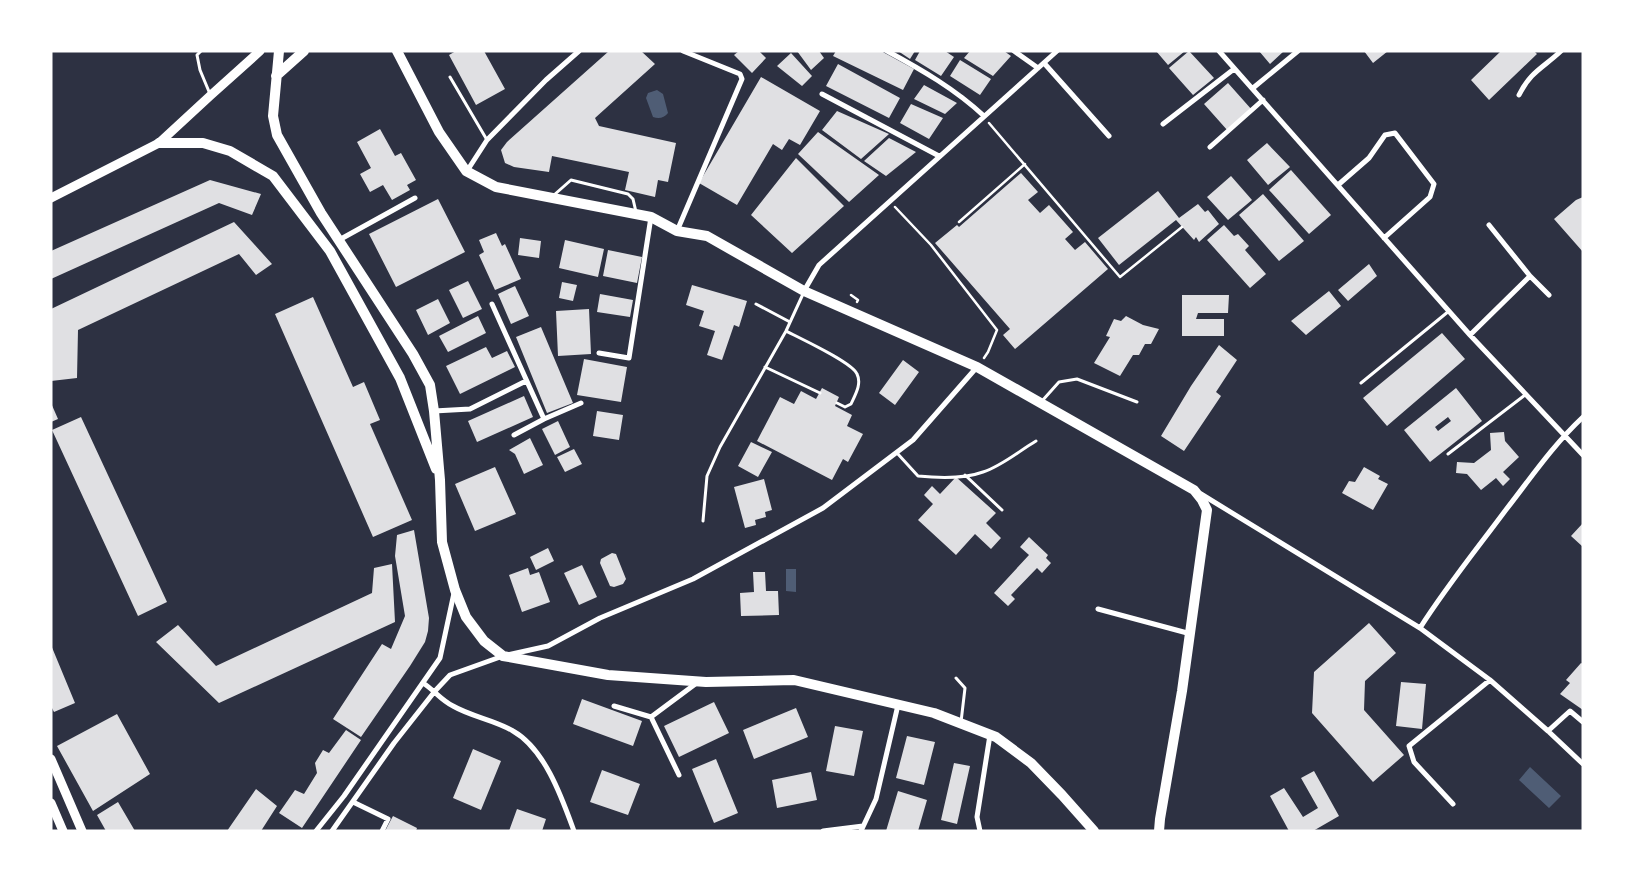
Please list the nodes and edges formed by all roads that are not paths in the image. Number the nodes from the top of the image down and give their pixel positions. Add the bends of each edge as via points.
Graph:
1 (201, 51) edge
2 (260, 51) edge
3 (279, 51) edge
4 (304, 51) edge
5 (396, 51) edge
6 (579, 51) edge
7 (683, 51) edge
8 (887, 51) edge
9 (1014, 51) edge
10 (1057, 51) edge
11 (1219, 51) edge
12 (1298, 51) edge
13 (1561, 51) edge
14 (1044, 63) junction
15 (1038, 68) junction
16 (1234, 69) junction
17 (276, 76) junction
18 (450, 77) dead end
19 (1253, 88) junction
20 (211, 94) junction
21 (822, 94) dead end
22 (1519, 95) dead end
23 (1263, 100) junction
24 (984, 116) junction
25 (1163, 124) dead end
26 (1109, 136) dead end
27 (487, 140) junction
28 (159, 143) junction
29 (1210, 147) dead end
30 (939, 156) junction
31 (466, 172) junction
32 (1338, 185) junction
33 (51, 198) edge
34 (415, 198) dead end
35 (552, 198) junction
36 (636, 215) junction
37 (651, 217) junction
38 (1489, 225) dead end
39 (677, 231) junction
40 (1384, 238) junction
41 (338, 240) junction
42 (1530, 276) junction
43 (804, 291) junction
44 (1549, 295) dead end
45 (492, 304) dead end
46 (756, 304) dead end
47 (1449, 311) junction
48 (790, 322) junction
49 (786, 331) junction
50 (1470, 335) junction
51 (599, 353) dead end
52 (766, 367) junction
53 (977, 367) junction
54 (526, 381) junction
55 (1361, 383) dead end
56 (820, 393) dead end
57 (1525, 395) junction
58 (1137, 402) dead end
59 (581, 403) dead end
60 (837, 403) dead end
61 (1040, 403) junction
62 (434, 411) junction
63 (1583, 417) edge
64 (544, 419) junction
65 (514, 435) dead end
66 (1563, 436) junction
67 (1036, 441) dead end
68 (896, 452) junction
69 (1448, 454) dead end
70 (1583, 455) edge
71 (965, 475) junction
72 (440, 480) junction
73 (1194, 490) junction
74 (1002, 510) dead end
75 (703, 521) dead end
76 (455, 590) junction
77 (1098, 609) dead end
78 (1420, 628) junction
79 (1191, 634) junction
80 (503, 656) junction
81 (956, 678) dead end
82 (1490, 680) junction
83 (423, 682) junction
84 (698, 682) junction
85 (435, 691) junction
86 (898, 705) junction
87 (614, 706) dead end
88 (651, 717) junction
89 (1583, 722) edge
90 (961, 724) junction
91 (1548, 731) junction
92 (990, 735) junction
93 (51, 759) edge
94 (1583, 764) edge
95 (679, 775) dead end
96 (353, 802) junction
97 (51, 803) edge
98 (1454, 804) dead end
99 (1160, 820) junction
100 (862, 829) edge
101 (63, 831) edge
102 (82, 831) edge
103 (316, 831) edge
104 (332, 831) edge
105 (382, 831) edge
106 (574, 831) edge
107 (824, 831) edge
108 (980, 831) edge
109 (1094, 831) edge
110 (1155, 831) edge
111 (1159, 831) edge

1 - 20 lane via 197,55 200,70
2 - 20 main road
3 - 17 main road
4 - 17 main road
5 - 31 main road via 439,132
6 - 27 street
7 - 39 street via 740,74 742,79
8 - 24 street via 928,73
9 - 15 street
10 - 14 street
11 - 16 street
12 - 19 street
13 - 22 street via 1526,81
14 - 15 street
14 - 26 street
15 - 24 street
16 - 19 street
16 - 25 street
17 - 41 main road via 273,116 277,134
18 - 27 lane
19 - 23 street
20 - 28 main road
21 - 30 street
23 - 29 street
23 - 32 street
24 - 30 street
27 - 31 street
28 - 33 main road
28 - 72 main road via 203,143 230,151 273,176 330,251 396,369
30 - 43 street via 819,265
31 - 35 main road via 496,187
32 - 40 street
32 - 40 street via 1369,158 1385,135 1394,133 1434,184 1430,197
34 - 41 street
35 - 36 main road
35 - 36 lane via 570,180 628,194 633,199
36 - 37 main road
37 - 39 main road
37 - 51 street via 629,358
38 - 42 street
39 - 43 main road via 707,236
40 - 47 street
41 - 62 main road via 413,354 430,385
42 - 44 street
42 - 50 street
43 - 48 lane
43 - 53 main road
45 - 54 street
46 - 48 lane
47 - 50 street
47 - 55 lane
48 - 49 lane
49 - 52 lane
49 - 60 lane via 848,364 857,374 859,385 851,404 845,407
50 - 57 street
52 - 56 lane
52 - 75 lane via 720,447 708,476
53 - 61 main road
53 - 68 street via 913,440
54 - 62 street via 470,408
54 - 64 street
57 - 66 street
57 - 69 lane
58 - 61 lane via 1078,379 1059,382
59 - 64 street
61 - 73 main road
62 - 72 main road
63 - 66 street
64 - 65 street
66 - 70 street
66 - 78 street
67 - 71 lane via 983,472
68 - 71 lane via 918,476
68 - 80 street via 823,508 693,580 600,618 548,646
71 - 74 lane
72 - 76 main road via 442,542
73 - 78 street
73 - 79 main road via 1207,510
76 - 80 main road via 466,617 484,641
76 - 83 street via 440,658
77 - 79 street
78 - 82 street
79 - 99 main road
80 - 84 main road via 608,675
80 - 85 street via 450,676
81 - 90 lane via 965,688
82 - 91 street
82 - 98 street via 1409,746 1414,762
83 - 85 street
83 - 103 street
84 - 86 main road via 794,680
84 - 88 street
85 - 96 street
85 - 106 street via 442,701 513,731 530,744 547,768
86 - 90 main road via 934,713
86 - 100 street via 876,799
87 - 88 street
88 - 95 street
89 - 91 street via 1570,711
90 - 92 main road
91 - 94 street
92 - 108 street via 978,817
92 - 109 main road via 1031,762
93 - 102 main road
96 - 104 street
96 - 105 street via 388,819
97 - 101 main road
99 - 110 main road
99 - 111 main road
100 - 107 street

